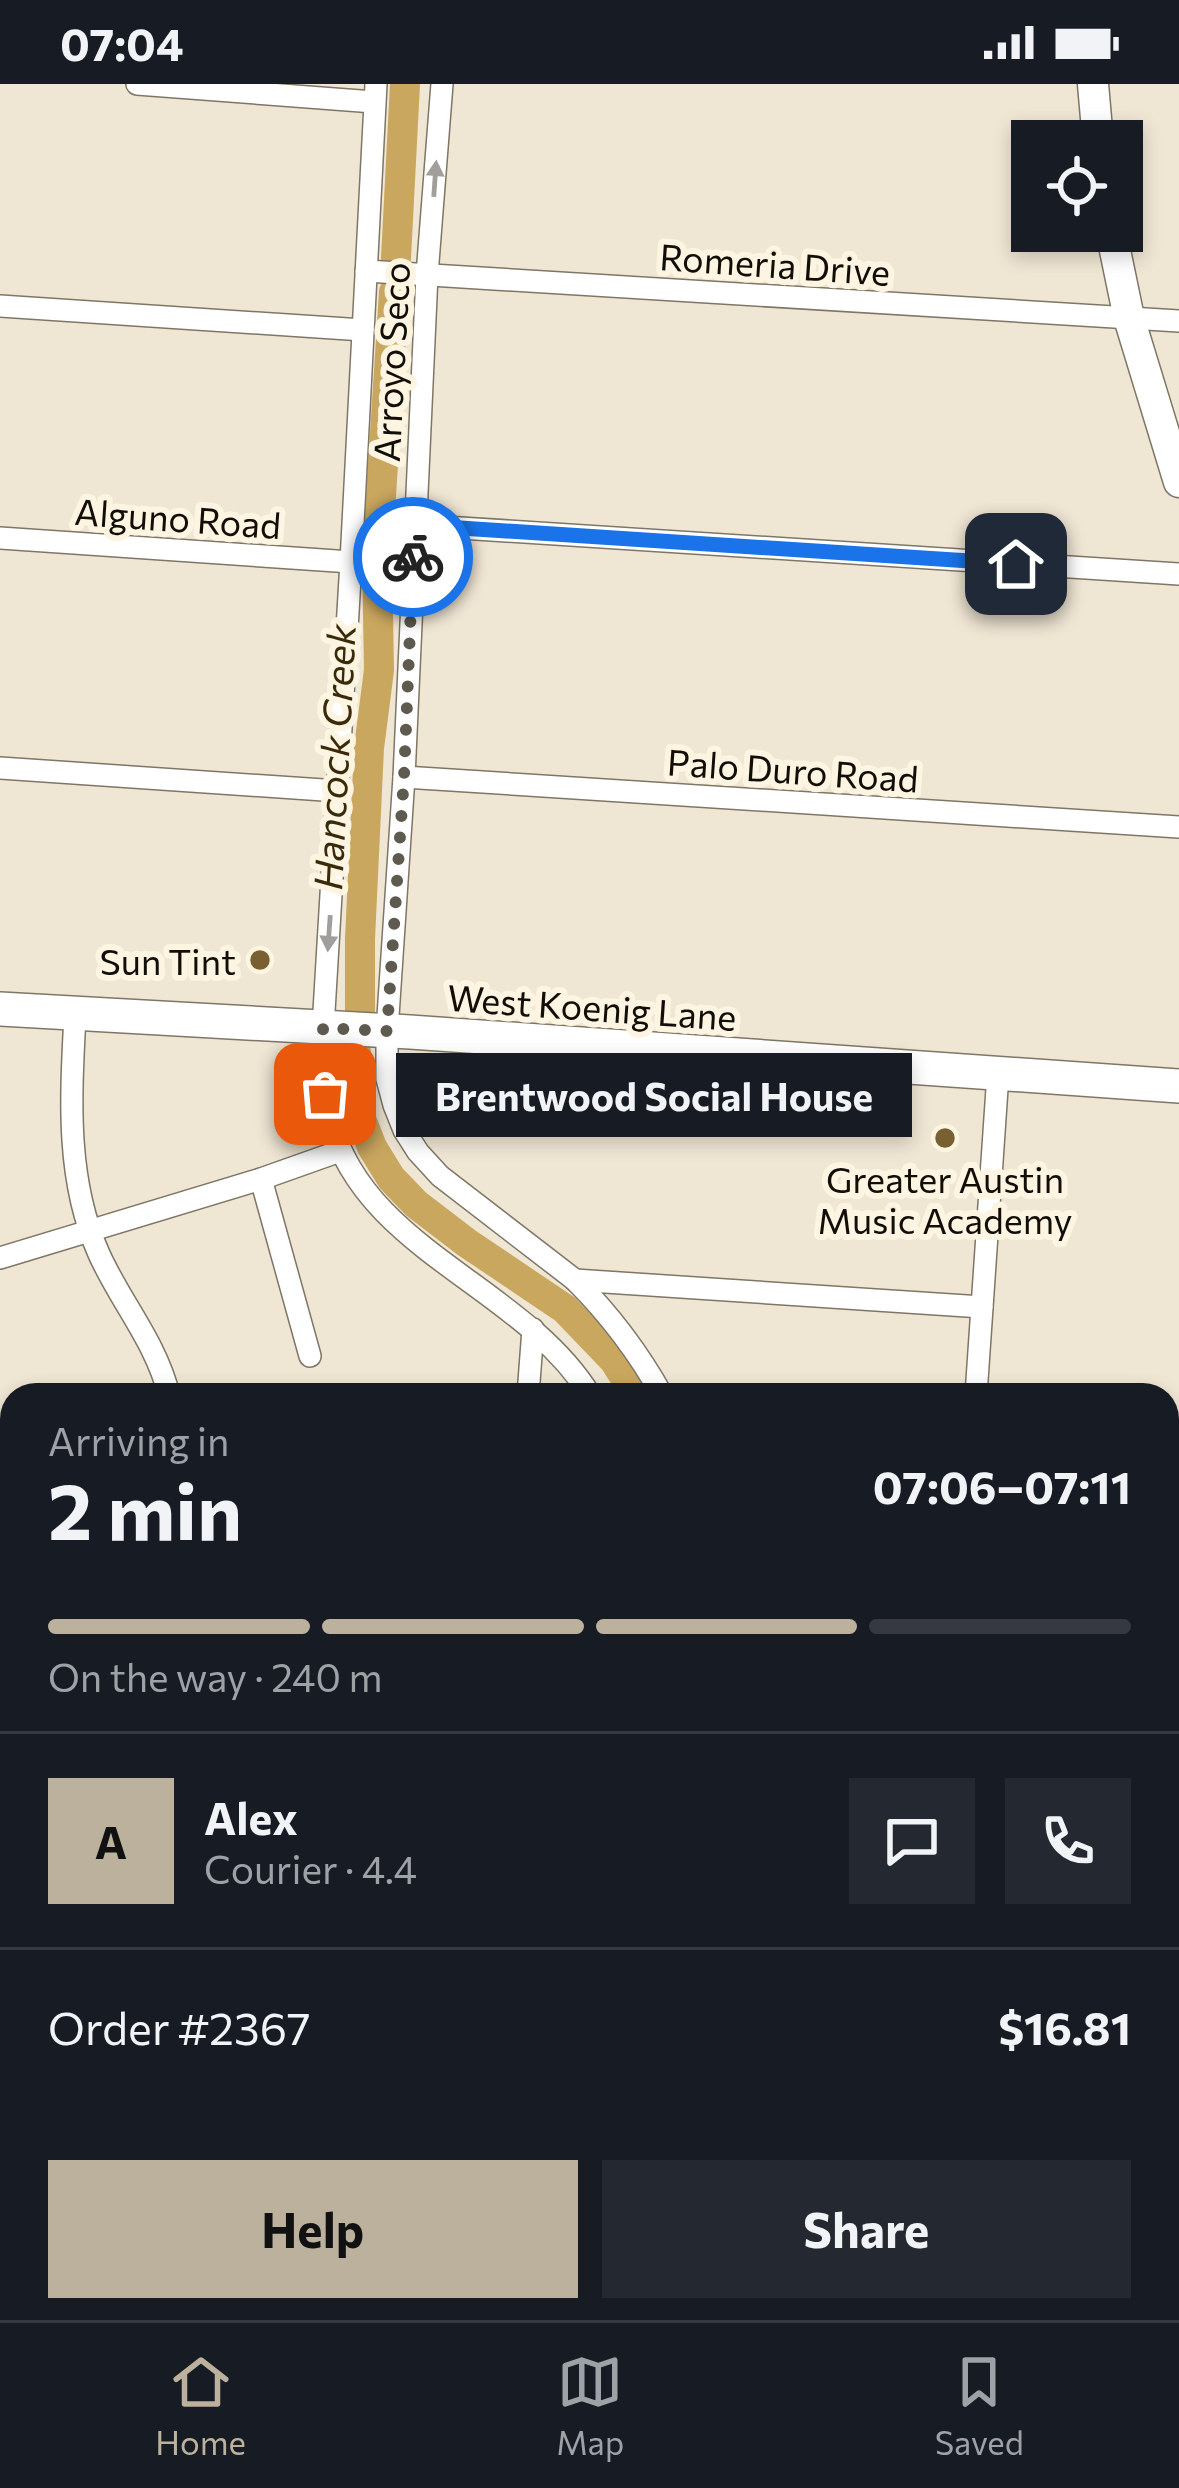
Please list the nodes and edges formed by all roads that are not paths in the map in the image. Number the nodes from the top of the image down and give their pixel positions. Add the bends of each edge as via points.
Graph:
1 (137, 84) edge
2 (442, 84) edge
3 (1093, 84) edge
4 (375, 93) edge
5 (1096, 120) edge
6 (1116, 252) edge
7 (366, 271) junction
8 (427, 275) junction
9 (0, 306) edge
10 (1130, 318) junction
11 (1179, 321) edge
12 (363, 330) junction
13 (1179, 482) edge
14 (414, 525) junction
15 (0, 538) edge
16 (351, 562) junction
17 (1179, 574) edge
18 (0, 768) edge
19 (404, 777) junction
20 (338, 791) junction
21 (1179, 827) edge
22 (0, 1009) edge
23 (75, 1015) junction
24 (323, 1028) junction
25 (387, 1031) junction
26 (998, 1074) junction
27 (1179, 1086) edge
28 (340, 1151) junction
29 (262, 1179) junction
30 (88, 1230) junction
31 (0, 1258) edge
32 (575, 1280) junction
33 (982, 1307) junction
34 (533, 1329) junction
35 (310, 1356) dead end
36 (167, 1383) edge
37 (529, 1383) edge
38 (581, 1383) edge
39 (654, 1383) edge
40 (977, 1383) edge

1 - 4 street
8 -> 2 street, Arroyo Seco
3 - 5 street
4 - 7 street, Arroyo Seco
6 - 10 street
7 - 8 street, Romeria Drive
7 - 12 street, Arroyo Seco
8 - 10 street, Romeria Drive
8 - 14 street, Arroyo Seco
9 - 12 street
10 - 11 street, Romeria Drive
10 - 13 street
12 - 16 street, Arroyo Seco
14 - 17 street
14 - 19 street, Arroyo Seco
15 - 16 street, Alguno Road
16 - 20 street, Arroyo Seco
18 - 20 street
19 - 21 street, Palo Duro Road
19 - 25 street, Arroyo Seco
20 -> 24 street, Arroyo Seco
22 - 23 main road, West Koenig Lane
23 - 24 main road, West Koenig Lane
23 - 30 street via 71,1141
24 - 25 main road, West Koenig Lane
24 - 28 street, Arroyo Seco via 325,1094
25 - 26 main road, West Koenig Lane
25 - 32 street, Arroyo Seco via 387,1078 418,1152
26 - 27 main road, West Koenig Lane
26 - 33 street
28 - 29 street
28 - 34 street, Arroyo Seco via 395,1223
29 - 30 street
29 - 35 street
30 - 31 street
30 - 36 street
32 - 33 street
32 - 39 street, Arroyo Seco
33 - 40 street
34 - 37 street
34 - 38 street, Arroyo Seco

